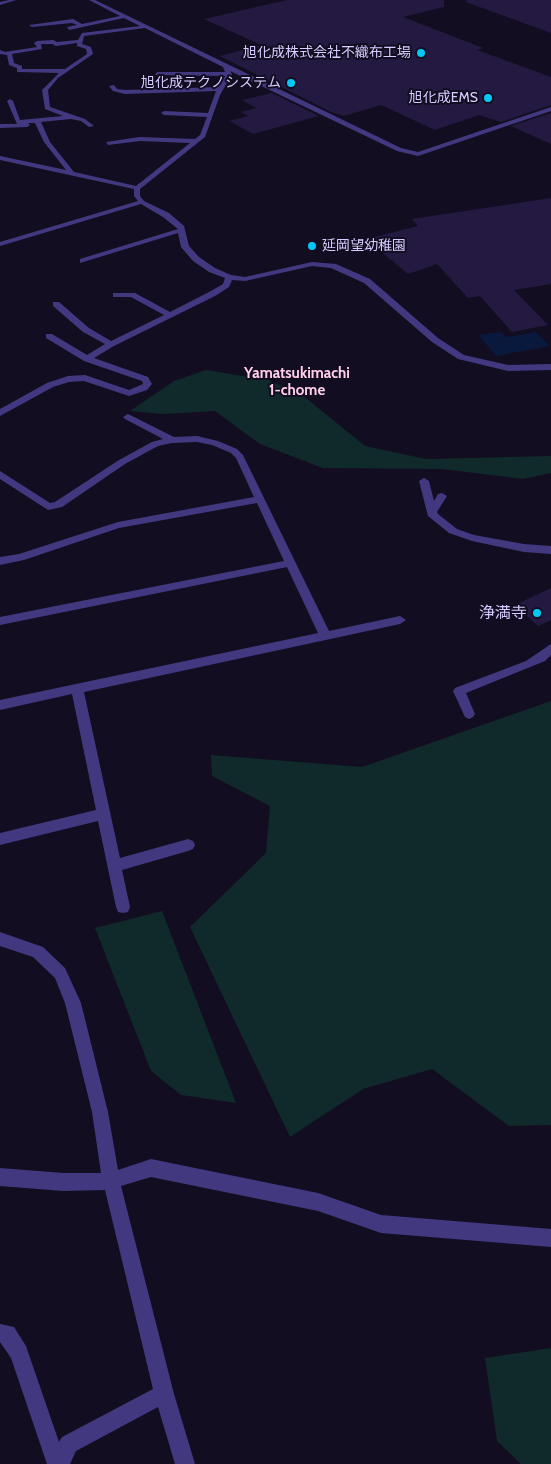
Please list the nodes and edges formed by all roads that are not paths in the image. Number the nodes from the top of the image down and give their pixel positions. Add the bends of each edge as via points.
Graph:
1 (14, 0) edge
2 (91, 0) edge
3 (0, 4) edge
4 (124, 17) junction
5 (32, 24) dead end
6 (84, 25) junction
7 (144, 27) junction
8 (69, 28) dead end
9 (80, 40) junction
10 (0, 52) edge
11 (9, 54) junction
12 (225, 66) junction
13 (66, 71) junction
14 (157, 74) dead end
15 (229, 74) junction
16 (112, 86) dead end
17 (220, 89) junction
18 (10, 101) dead end
19 (551, 109) edge
20 (164, 113) dead end
21 (210, 116) junction
22 (71, 117) junction
23 (38, 123) junction
24 (0, 126) edge
25 (91, 126) dead end
26 (196, 141) junction
27 (108, 142) dead end
28 (0, 158) edge
29 (72, 174) junction
30 (138, 188) junction
31 (142, 202) junction
32 (181, 230) junction
33 (0, 244) edge
34 (83, 261) dead end
35 (229, 278) junction
36 (116, 296) dead end
37 (56, 304) dead end
38 (170, 316) junction
39 (49, 336) dead end
40 (111, 344) junction
41 (87, 359) junction
42 (551, 367) edge
43 (0, 413) edge
44 (128, 417) dead end
45 (172, 440) junction
46 (0, 474) edge
47 (424, 481) dead end
48 (442, 496) dead end
49 (260, 499) junction
50 (432, 512) junction
51 (551, 550) edge
52 (0, 561) edge
53 (291, 563) junction
54 (0, 620) edge
55 (400, 620) dead end
56 (325, 635) junction
57 (551, 648) edge
58 (77, 688) junction
59 (0, 705) edge
60 (470, 714) dead end
61 (103, 814) junction
62 (0, 839) edge
63 (188, 846) dead end
64 (114, 866) junction
65 (123, 907) dead end
66 (0, 939) edge
67 (0, 1177) edge
68 (111, 1180) junction
69 (551, 1238) edge
70 (0, 1333) edge
71 (164, 1394) junction
72 (58, 1464) edge
73 (185, 1464) edge

1 - 3 street
2 - 4 street
4 - 6 street
4 - 7 street
5 - 6 street via 73,21
6 - 8 street
7 - 9 street via 84,35
7 - 12 street
9 - 11 street via 37,43 40,48
9 - 13 street via 79,45 89,48 90,54
10 - 11 street
11 - 13 street via 11,64 20,67 19,71
12 - 15 street
12 - 19 street via 399,150 418,154
13 - 22 street via 45,90 45,102 47,108
14 - 15 street
15 - 17 street
16 - 17 street via 125,92
17 - 21 street
18 - 23 street via 18,122
20 - 21 street
21 - 26 street via 203,136
22 - 23 street
22 - 25 street
23 - 24 street
23 - 29 street via 47,142
26 - 27 street via 140,139
26 - 30 street
28 - 29 street
29 - 30 street
30 - 31 street via 137,196
31 - 32 street via 166,215
31 - 33 street
32 - 34 street
32 - 35 street via 185,247 196,259
35 - 38 street via 226,285
35 - 42 street via 263,276 312,264 333,266 367,281 435,340 461,357 508,368
36 - 38 street via 132,295
37 - 40 street via 86,330
38 - 40 street
39 - 41 street
40 - 41 street
41 - 43 street via 145,379 148,384 129,393 85,378 68,379 50,385
44 - 45 street
45 - 46 street via 141,451 58,505 48,507
45 - 49 street via 196,439 234,451 240,456
47 - 50 street
48 - 50 street
49 - 52 street via 118,525
49 - 53 street
50 - 51 street via 453,530 472,538
53 - 54 street
53 - 56 street
55 - 56 street
56 - 58 street
57 - 60 street via 530,664 459,691
58 - 59 street
58 - 61 street
61 - 62 street
61 - 64 street
63 - 64 street
64 - 65 street
66 - 68 street via 38,952 60,973 73,1003 100,1112
67 - 68 street via 63,1182
68 - 69 street via 152,1168 318,1202 381,1224
68 - 71 street
70 - 72 street via 7,1334 19,1353
71 - 72 street via 69,1444
71 - 73 street

